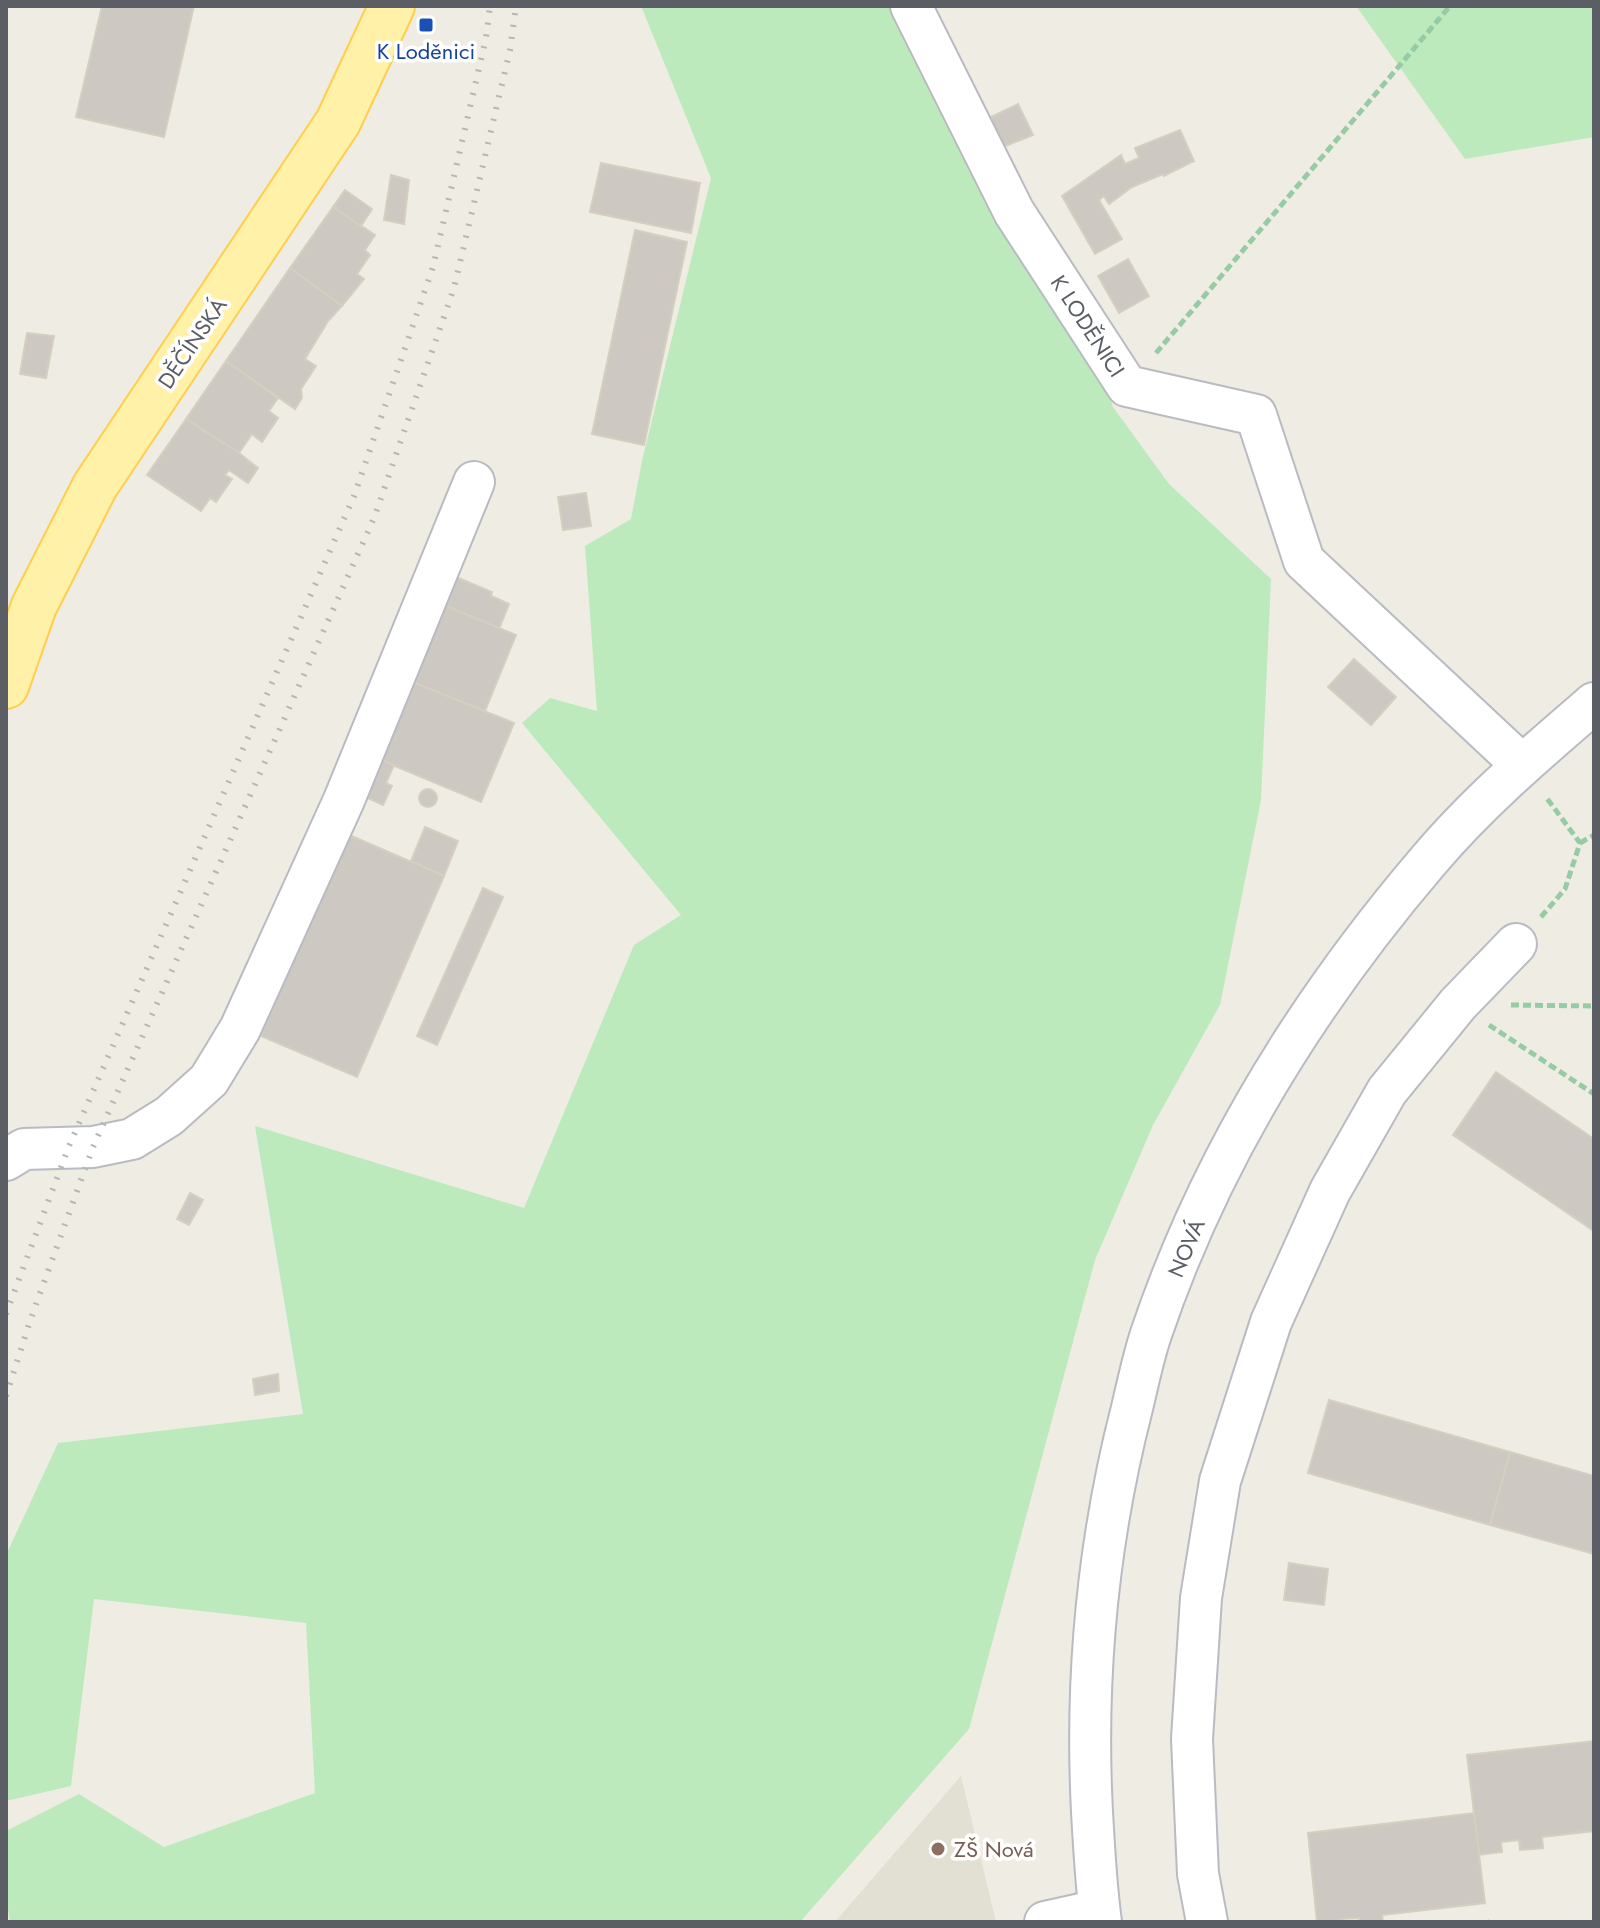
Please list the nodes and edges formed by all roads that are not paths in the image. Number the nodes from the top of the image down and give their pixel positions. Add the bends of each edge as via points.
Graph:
1 (392, 6) edge
2 (911, 6) edge
3 (474, 482) dead end
4 (6, 686) edge
5 (1594, 703) edge
6 (1522, 765) junction
7 (1516, 944) road end
8 (6, 1160) edge
9 (1100, 1916) edge
10 (1045, 1922) edge
11 (1207, 1922) edge

1 - 4 main road, DĚČÍNSKÁ via 338,122 95,486 34,606
2 - 6 street, K LODĚNICI via 1014,212 1127,386 1256,415 1304,561
3 - 8 street via 344,800 240,1029 209,1080 169,1116 132,1139 93,1147 24,1149
5 - 6 street, NOVÁ
6 - 9 street, NOVÁ via 1431,857 1308,1017 1226,1161 1151,1335 1125,1437 1097,1593 1089,1752
7 - 11 street via 1458,1004 1387,1091 1330,1191 1271,1322 1220,1481 1201,1598 1192,1739 1198,1874
9 - 10 street

